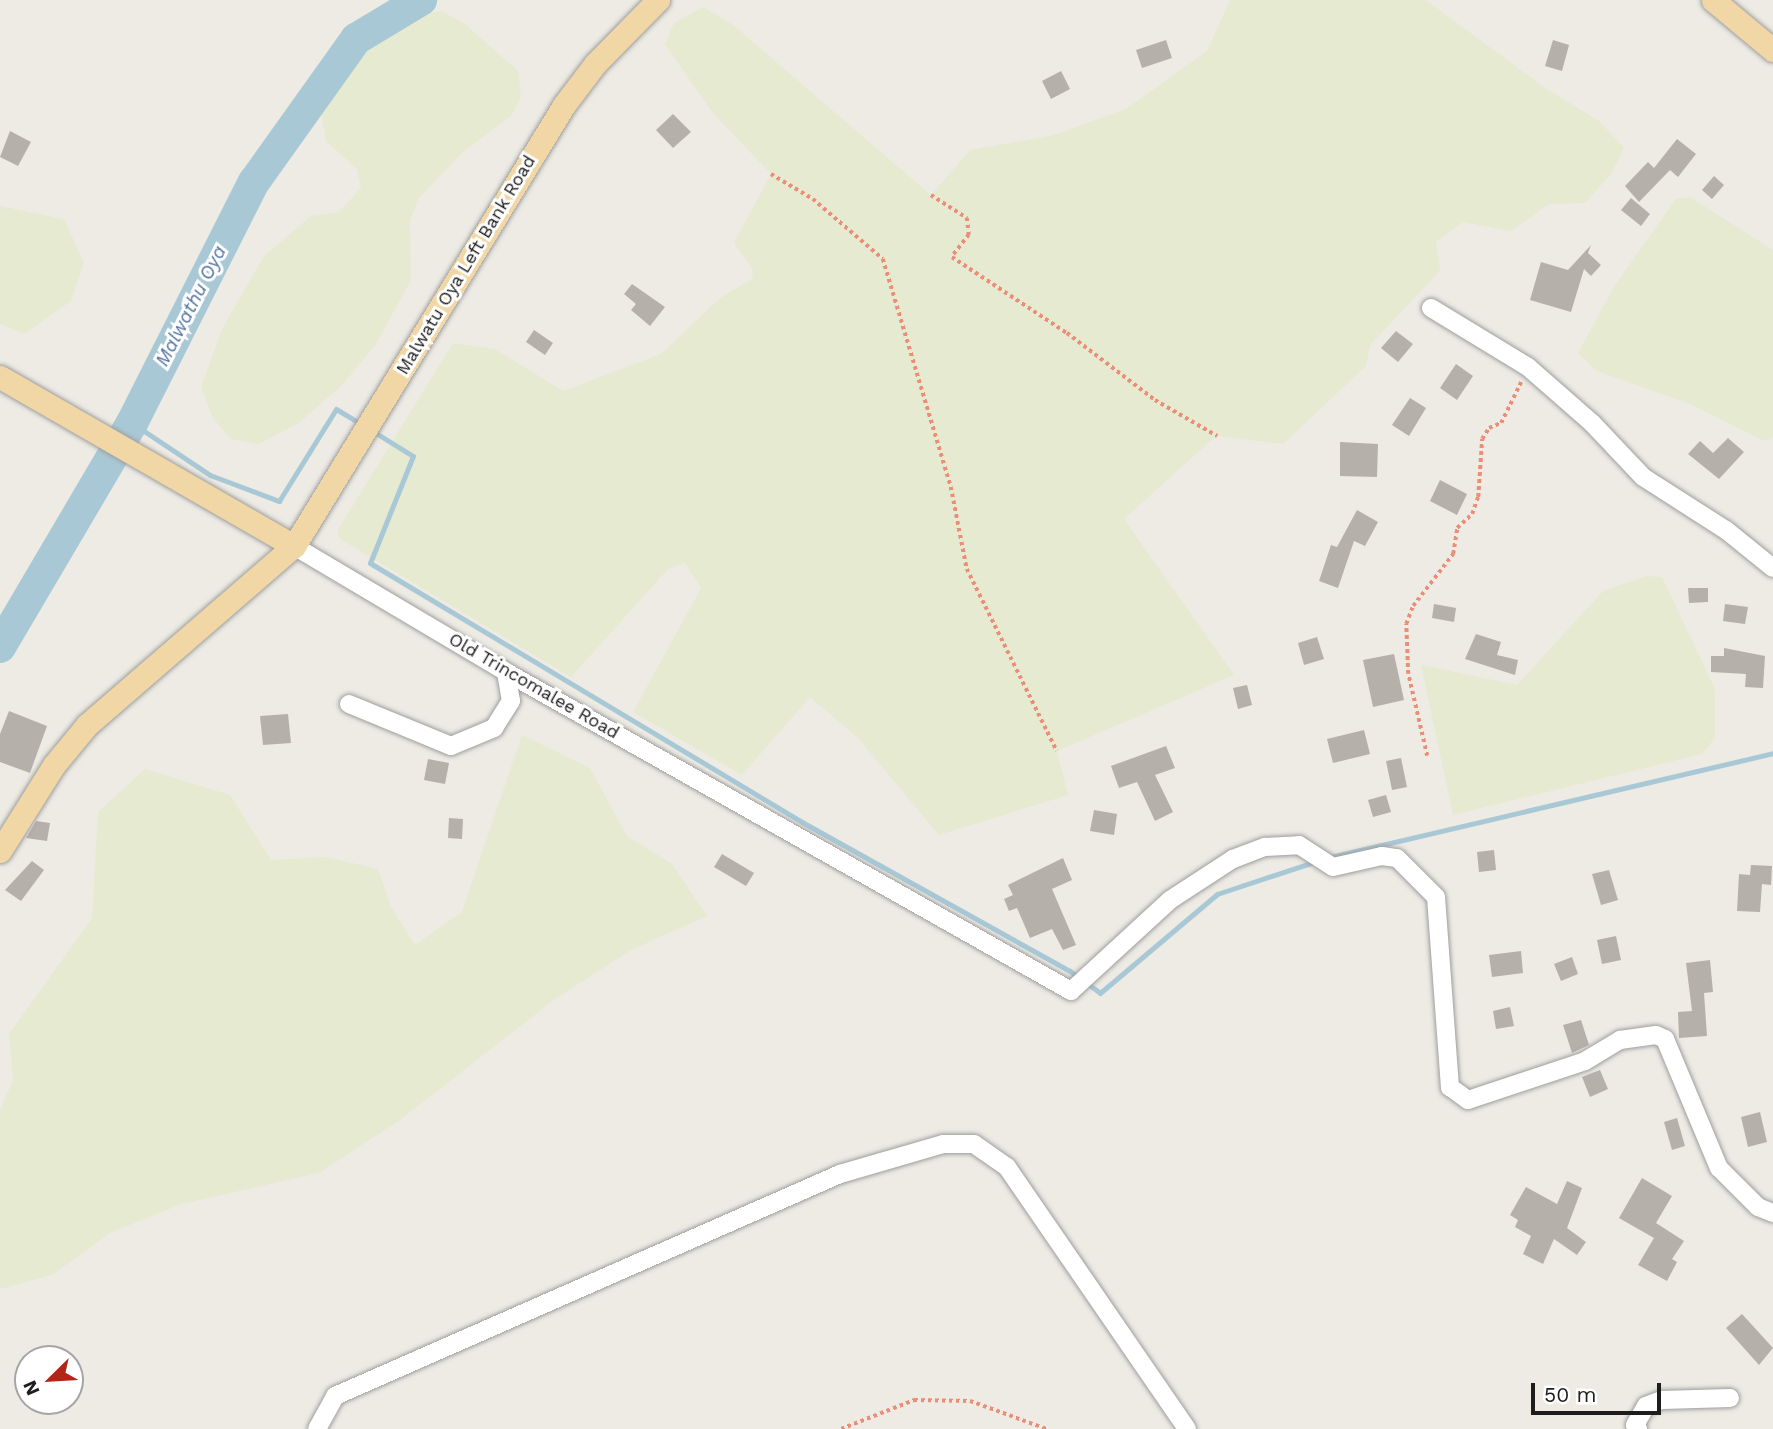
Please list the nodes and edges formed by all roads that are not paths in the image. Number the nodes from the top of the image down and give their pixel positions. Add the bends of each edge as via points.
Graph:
1 (658, 0) edge
2 (1713, 0) edge
3 (1773, 50) edge
4 (1431, 308) dead end
5 (7, 381) edge
6 (294, 546) junction
7 (1773, 568) edge
8 (506, 672) junction
9 (349, 704) dead end
10 (0, 850) edge
11 (1773, 1213) edge
12 (1730, 1398) dead end
13 (317, 1429) edge
14 (1187, 1429) edge
15 (1638, 1429) edge

1 - 6 main road, Malwatu Oya Left Bank Road via 595,64 564,105
2 - 3 main road
4 - 7 street via 1528,367 1592,423 1643,477 1726,530
5 - 6 main road, Old Trincomalee Road
6 - 8 street, Old Trincomalee Road
6 - 10 main road, Malwatu Oya Left Bank Road via 87,724 54,765
8 - 9 street via 511,701 494,729 452,746
8 - 11 street, Old Trincomalee Road via 1071,991 1170,900 1233,859 1265,847 1299,845 1333,867 1382,856 1397,858 1436,897 1450,1087 1468,1100 1585,1061 1620,1040 1656,1035 1665,1040 1719,1168 1758,1207
12 - 15 street via 1662,1399 1646,1406 1635,1425
13 - 14 street via 335,1396 840,1174 943,1144 974,1144 1007,1167

